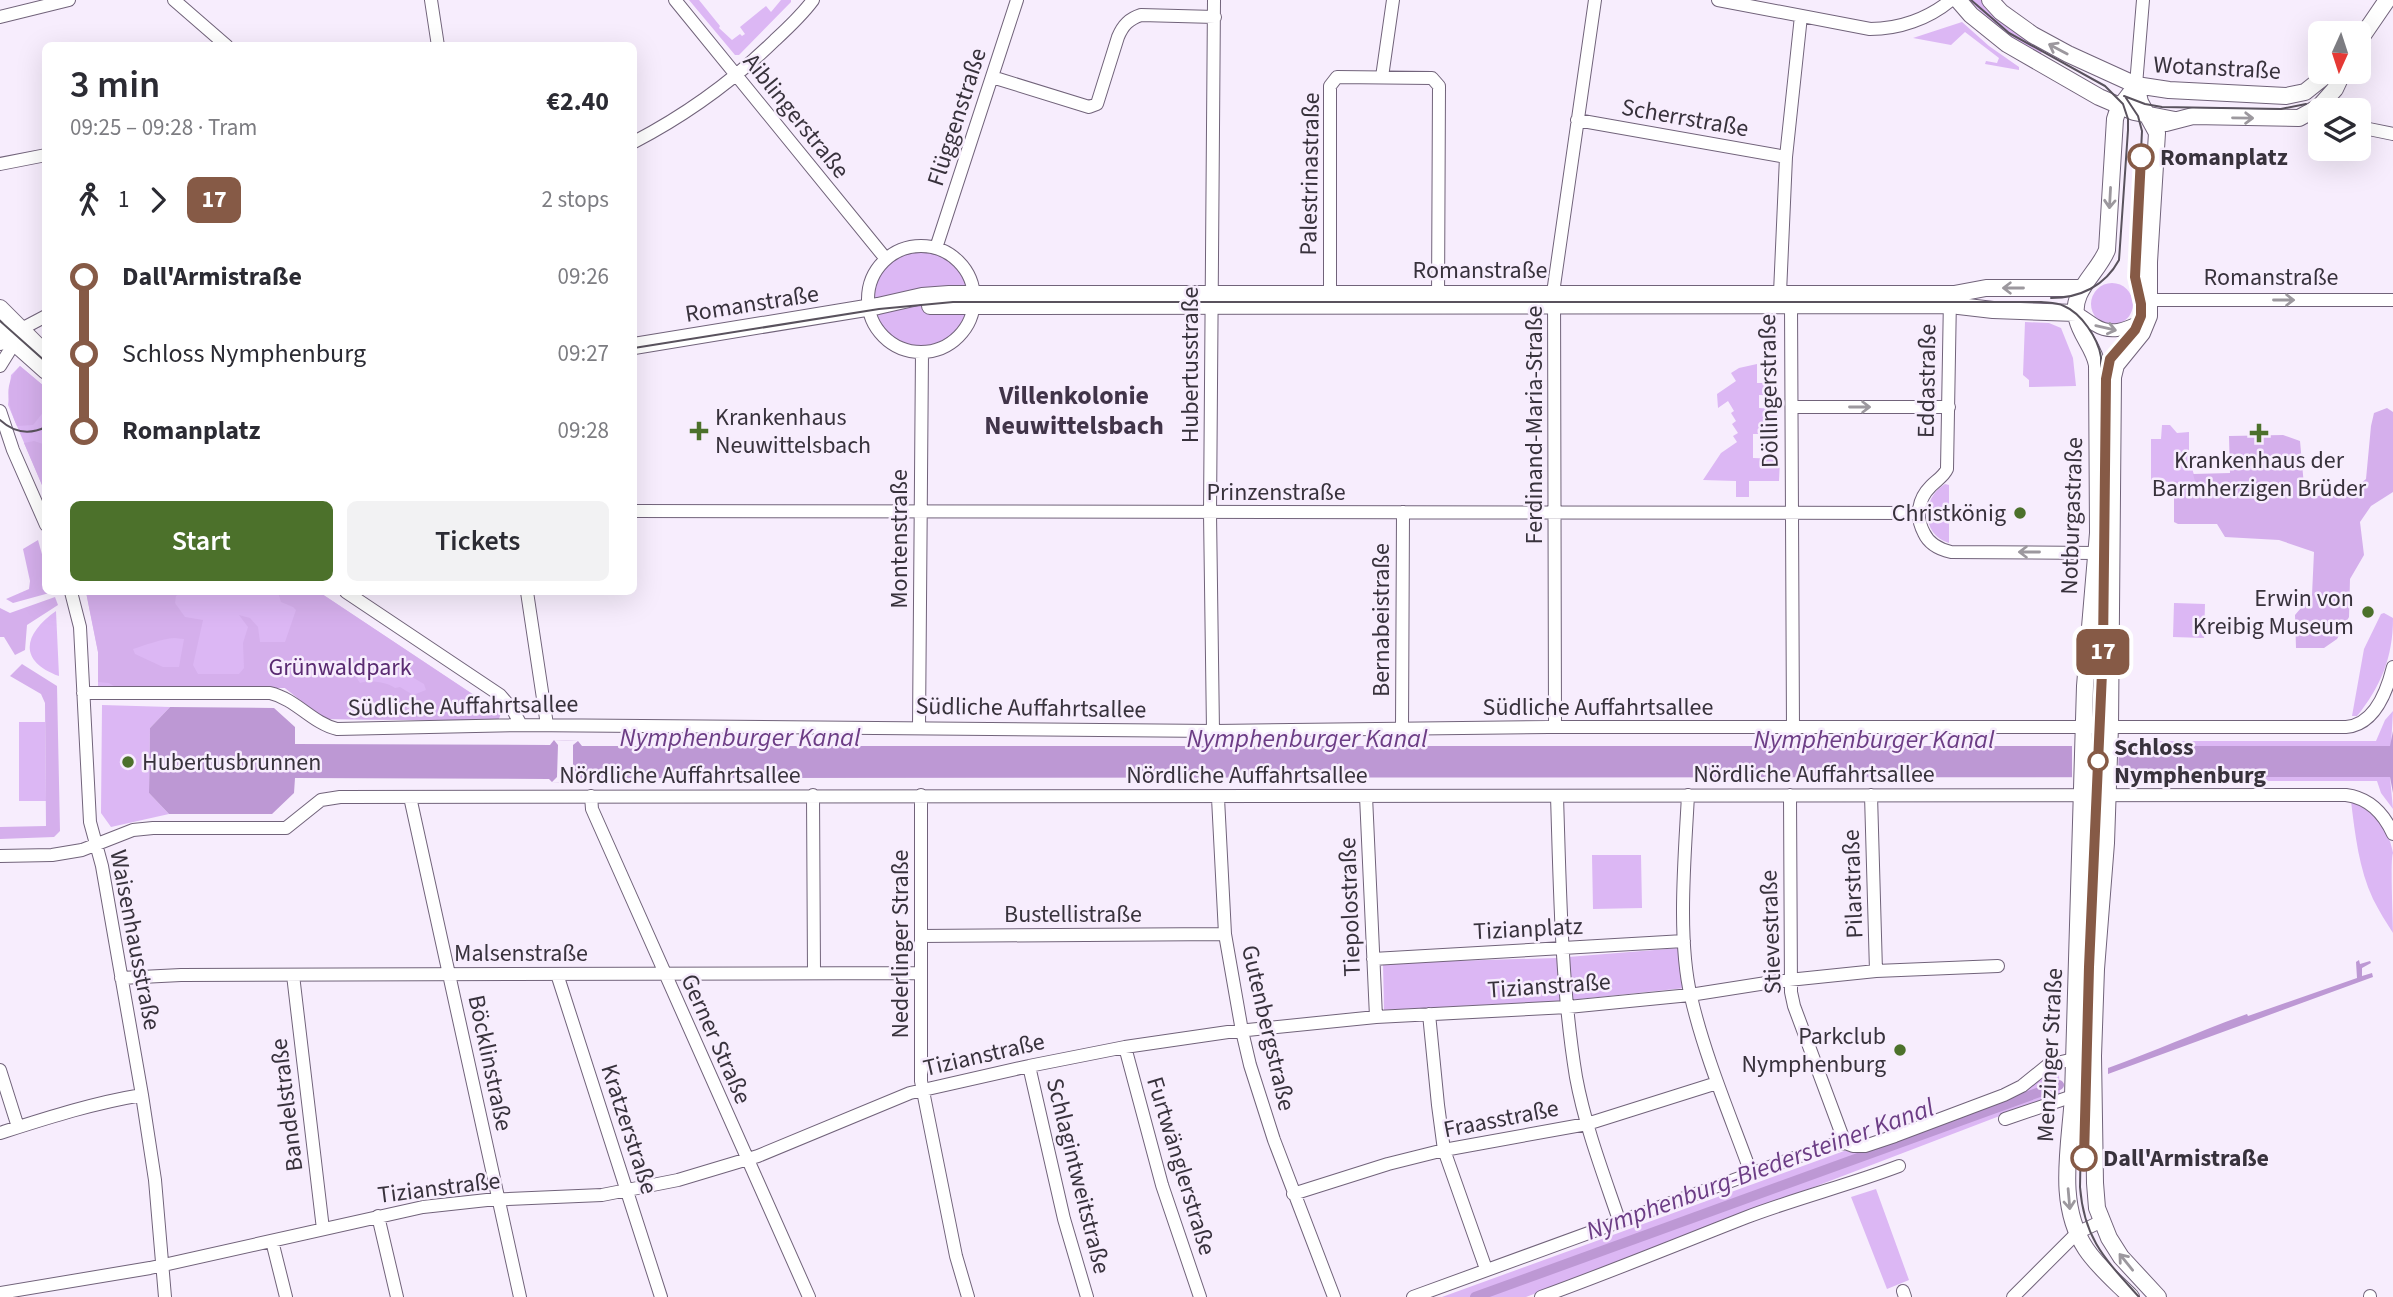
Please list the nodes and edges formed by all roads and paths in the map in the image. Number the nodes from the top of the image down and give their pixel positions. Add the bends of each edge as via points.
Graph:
1 (69, 0) edge
2 (174, 0) edge
3 (431, 0) edge
4 (675, 0) edge
5 (813, 0) edge
6 (1017, 0) edge
7 (1214, 0) edge
8 (1393, 0) edge
9 (1595, 0) edge
10 (1718, 0) edge
11 (1951, 0) edge
12 (1958, 0) edge
13 (1990, 0) edge
14 (2143, 0) edge
15 (2387, 0) edge
16 (1801, 16) junction
17 (0, 17) edge
18 (1215, 18) junction
19 (2371, 23) edge
20 (222, 42) edge
21 (437, 42) edge
22 (736, 76) junction
23 (992, 77) junction
24 (1382, 78) junction
25 (2315, 84) edge
26 (2136, 85) junction
27 (2099, 97) junction
28 (2120, 107) junction
29 (2308, 114) edge
30 (2148, 115) junction
31 (1577, 120) junction
32 (2175, 120) junction
33 (2371, 129) edge
34 (2113, 130) junction
35 (2157, 132) junction
36 (2393, 134) edge
37 (637, 140) edge
38 (42, 156) edge
39 (1786, 157) junction
40 (0, 164) edge
41 (936, 248) junction
42 (886, 259) junction
43 (2082, 288) junction
44 (974, 299) junction
45 (1212, 299) junction
46 (1330, 299) junction
47 (1438, 299) junction
48 (1554, 299) junction
49 (1785, 299) junction
50 (1950, 299) junction
51 (2149, 300) junction
52 (2393, 300) edge
53 (873, 307) junction
54 (0, 308) edge
55 (2076, 313) junction
56 (42, 318) edge
57 (2145, 325) junction
58 (9, 336) edge
59 (637, 346) edge
60 (42, 352) edge
61 (922, 352) junction
62 (0, 366) edge
63 (42, 367) edge
64 (1792, 407) junction
65 (1948, 407) junction
66 (0, 411) edge
67 (0, 428) edge
68 (13, 450) junction
69 (637, 512) edge
70 (1403, 512) junction
71 (1210, 513) junction
72 (1556, 513) junction
73 (1792, 513) junction
74 (1918, 513) junction
75 (921, 514) junction
76 (42, 516) edge
77 (2097, 553) junction
78 (72, 595) edge
79 (350, 595) edge
80 (527, 595) edge
81 (2393, 667) edge
82 (2391, 685) edge
83 (83, 694) junction
84 (520, 725) junction
85 (547, 725) junction
86 (1555, 727) junction
87 (919, 728) junction
88 (1793, 728) junction
89 (1402, 729) junction
90 (1213, 731) junction
91 (2084, 733) junction
92 (2110, 734) junction
93 (2082, 788) junction
94 (2108, 788) junction
95 (1688, 794) junction
96 (921, 795) junction
97 (1790, 795) junction
98 (1871, 795) junction
99 (591, 796) junction
100 (813, 796) junction
101 (1366, 796) junction
102 (1557, 796) junction
103 (410, 797) junction
104 (1218, 798) junction
105 (2393, 834) edge
106 (96, 844) junction
107 (0, 856) edge
108 (1226, 934) junction
109 (921, 936) junction
110 (1684, 941) junction
111 (1563, 949) junction
112 (1373, 959) junction
113 (1998, 966) dead end
114 (1877, 971) junction
115 (814, 972) junction
116 (664, 973) junction
117 (921, 973) junction
118 (558, 974) junction
119 (293, 975) junction
120 (449, 975) junction
121 (121, 978) junction
122 (1791, 979) junction
123 (1690, 995) junction
124 (1567, 1007) junction
125 (1429, 1014) junction
126 (1376, 1017) junction
127 (1242, 1031) junction
128 (1125, 1047) junction
129 (2074, 1059) junction
130 (1028, 1066) junction
131 (0, 1070) edge
132 (1717, 1083) junction
133 (922, 1091) junction
134 (142, 1095) junction
135 (2073, 1096) junction
136 (2005, 1119) dead end
137 (1587, 1124) junction
138 (18, 1127) junction
139 (0, 1133) edge
140 (1845, 1143) junction
141 (1444, 1150) junction
142 (747, 1160) junction
143 (1899, 1166) dead end
144 (1751, 1173) junction
145 (628, 1191) junction
146 (1293, 1194) junction
147 (498, 1199) junction
148 (378, 1216) junction
149 (1619, 1220) junction
150 (2102, 1221) junction
151 (323, 1229) junction
152 (2077, 1233) junction
153 (272, 1241) junction
154 (164, 1265) junction
155 (1486, 1269) junction
156 (0, 1293) edge
157 (15, 1294) edge
158 (166, 1297) edge
159 (286, 1297) edge
160 (397, 1297) edge
161 (520, 1297) edge
162 (661, 1297) edge
163 (809, 1297) edge
164 (968, 1297) edge
165 (1087, 1297) edge
166 (1200, 1297) edge
167 (1334, 1297) edge
168 (1413, 1297) edge
169 (1541, 1297) edge
170 (2013, 1297) edge
171 (2131, 1297) edge
172 (2158, 1297) edge

1 - 17 street
2 - 20 street
3 - 21 street
4 - 22 street, Aiblingerstraße
5 - 22 street
6 - 23 street, Flüggenstraße
7 - 18 street, Hubertusstraße
8 - 24 street
9 - 31 street, Ferdinand-Maria-Straße
10 - 16 street
11 - 16 street via 1925,17 1882,29
12 - 27 main road, Wotanstraße via 2007,44
26 -> 13 main road, Wotanstraße via 2042,40
14 - 26 street
15 - 19 main road
16 - 39 street, Döllingerstraße
18 - 23 street via 1133,18 1118,37 1094,107
18 - 45 street, Hubertusstraße
22 - 37 street via 692,109
22 - 42 street, Aiblingerstraße
23 - 41 street, Flüggenstraße
24 - 46 street, Palestrinastraße via 1337,77 1330,86
24 - 47 street, Palestrinastraße via 1432,78 1439,86
25 - 26 main road, Wotanstraße via 2305,92 2286,96
26 - 28 main road
26 - 30 main road
27 - 28 main road, Wotanstraße
27 - 34 main road
28 - 30 main road, Wotanstraße
28 - 34 main road
32 -> 29 main road, Wotanstraße
30 - 32 main road, Wotanstraße
30 - 35 main road
31 - 39 street, Scherrstraße
31 - 48 street, Ferdinand-Maria-Straße
32 - 35 main road, Wotanstraße
33 - 36 street
34 -> 43 main road via 2107,250
35 - 51 main road
38 - 40 street
39 - 49 street, Döllingerstraße
41 - 42 street via 909,247
41 - 44 street via 961,264 971,280
42 - 53 street via 870,284
43 -> 50 main road, Romanstraße via 1986,288
43 - 55 main road
44 - 45 main road, Romanstraße
44 - 53 main road, Romanstraße
44 - 61 street via 969,321 957,337 941,348
45 - 46 main road, Romanstraße
45 - 71 street, Hubertusstraße
46 - 47 main road, Romanstraße
47 - 48 main road, Romanstraße
48 - 49 main road, Romanstraße
48 - 72 street, Ferdinand-Maria-Straße
49 - 50 main road, Romanstraße
49 - 64 street, Döllingerstraße
50 - 55 main road, Romanstraße via 1993,310
50 - 65 street, Eddastraße
51 -> 52 street, Romanstraße
51 - 57 main road
53 - 59 main road, Romanstraße
53 - 61 street via 875,325 887,340
54 - 58 main road
55 -> 57 street via 2110,331
55 - 77 main road, Notburgastraße via 2097,365
56 - 58 street
57 - 92 main road, Notburgastraße via 2112,377
58 - 60 main road
58 - 62 street
58 - 63 main road
61 - 75 street, Montenstraße
64 -> 65 street
64 - 73 street, Döllingerstraße
65 - 74 street, Eddastraße via 1947,469 1927,490
66 - 68 street
67 - 68 street
68 - 76 street
69 - 75 street, Prinzenstraße
70 - 71 street, Prinzenstraße
70 - 72 street, Prinzenstraße
70 - 89 street, Bernabeistraße
71 - 75 street, Prinzenstraße
71 - 90 street, Hubertusstraße
72 - 73 street, Prinzenstraße
72 - 86 street, Ferdinand-Maria-Straße
73 - 74 street, Prinzenstraße
73 - 88 street, Döllingerstraße
77 -> 74 street via 1944,551 1926,537
75 - 87 street, Montenstraße
77 - 91 main road, Notburgastraße
78 - 83 street, Waisenhausstraße via 80,627
79 - 84 street via 500,695
80 - 85 street
81 - 82 street, Südliche Auffahrtsallee
82 - 92 street, Südliche Auffahrtsallee via 2367,719 2355,726
83 - 84 street, Südliche Auffahrtsallee via 270,693 337,729
83 - 106 street, Waisenhausstraße via 88,802
84 - 85 street, Südliche Auffahrtsallee
85 - 87 street, Südliche Auffahrtsallee
86 - 88 street, Südliche Auffahrtsallee
86 - 89 street, Südliche Auffahrtsallee
87 - 90 street, Südliche Auffahrtsallee
88 - 91 street, Südliche Auffahrtsallee
89 - 90 street, Südliche Auffahrtsallee
91 - 92 street, Südliche Auffahrtsallee
91 - 93 main road, Notburgastraße
92 - 94 main road, Notburgastraße
93 - 94 street, Nördliche Auffahrtsallee
93 - 98 street, Nördliche Auffahrtsallee
93 - 129 main road, Menzinger Straße
94 - 105 street, Nördliche Auffahrtsallee via 2347,795 2374,807
94 - 150 main road, Menzinger Straße via 2094,1038 2095,1182
95 - 97 street, Nördliche Auffahrtsallee
95 - 102 street, Nördliche Auffahrtsallee
95 - 110 street
96 - 100 street, Nördliche Auffahrtsallee
96 - 104 street, Nördliche Auffahrtsallee
96 - 109 street, Nederlinger Straße
97 - 98 street, Nördliche Auffahrtsallee
97 - 122 street, Stievestraße
98 - 114 street, Pilarstraße
99 - 100 street, Nördliche Auffahrtsallee
99 - 103 street, Nördliche Auffahrtsallee
99 - 116 street, Gerner Straße via 592,809
100 - 115 street
101 - 102 street, Nördliche Auffahrtsallee
101 - 104 street, Nördliche Auffahrtsallee
101 - 112 street, Tiepolostraße
102 - 111 street
103 - 106 street, Nördliche Auffahrtsallee via 321,800 286,828 153,828
103 - 120 street, Böcklinstraße
104 - 108 street, Gutenbergstraße
106 - 107 street, Nördliche Auffahrtsallee via 52,855
106 - 121 street, Waisenhausstraße
108 - 109 street, Bustellistraße
108 - 127 street, Gutenbergstraße
109 - 117 street, Nederlinger Straße
110 - 111 street, Tizianplatz
110 - 123 street
111 - 112 street, Tizianplatz
111 - 124 street
112 - 126 street, Tiepolostraße
113 - 114 street, Tizianstraße
114 - 122 street, Tizianstraße
115 - 116 street, Malsenstraße
115 - 117 street, Malsenstraße
116 - 118 street, Malsenstraße
116 - 142 street, Gerner Straße
117 - 133 street, Nederlinger Straße
118 - 120 street, Malsenstraße
118 - 145 street, Kratzerstraße
119 - 120 street, Malsenstraße
119 - 121 street, Malsenstraße
119 - 151 street, Bandelstraße
120 - 147 street, Böcklinstraße
121 - 134 street, Waisenhausstraße
122 - 123 street, Tizianstraße
122 - 140 street, Stievestraße via 1794,1006
123 - 124 street, Tizianstraße
123 - 132 street
124 - 125 street, Tizianstraße
124 - 137 street
125 - 126 street, Tizianstraße
125 - 141 street
126 - 127 street, Tizianstraße
127 - 128 street, Tizianstraße
127 - 146 street, Gutenbergstraße via 1262,1107
128 - 130 street, Tizianstraße
128 - 166 street, Furtwänglerstraße via 1159,1175
129 - 135 main road, Menzinger Straße
129 - 140 street via 2048,1065 2004,1095 1907,1131 1864,1146
130 - 133 street, Tizianstraße
130 - 165 street, Schlagintweitstraße
131 - 138 street
132 - 137 street, Fraasstraße
132 - 144 street
133 - 142 street, Tizianstraße via 902,1095
133 - 164 street, Nederlinger Straße
134 - 138 street
134 - 154 street, Waisenhausstraße
135 - 136 street
135 -> 152 main road, Menzinger Straße via 2068,1187
137 - 141 street, Fraasstraße
137 - 149 street
138 - 139 street
140 - 144 street
141 - 146 street, Fraasstraße
141 - 155 street
142 - 145 street, Tizianstraße
142 - 163 street, Gerner Straße
143 - 169 street via 1749,1216
144 - 149 street
145 - 147 street, Tizianstraße
145 - 162 street, Kratzerstraße
146 - 167 street, Gutenbergstraße
147 - 148 street, Tizianstraße
147 - 161 street, Böcklinstraße
148 - 151 street, Tizianstraße
148 - 160 street
149 - 155 street
150 - 152 street
172 -> 150 main road, Menzinger Straße via 2120,1257
151 - 153 street, Tizianstraße
152 - 170 street
152 - 171 main road, Menzinger Straße via 2090,1254
153 - 154 street, Tizianstraße
153 - 159 street
154 - 157 street, Tizianstraße
154 - 158 street, Waisenhausstraße
155 - 168 street
156 - 157 street, Tizianstraße

